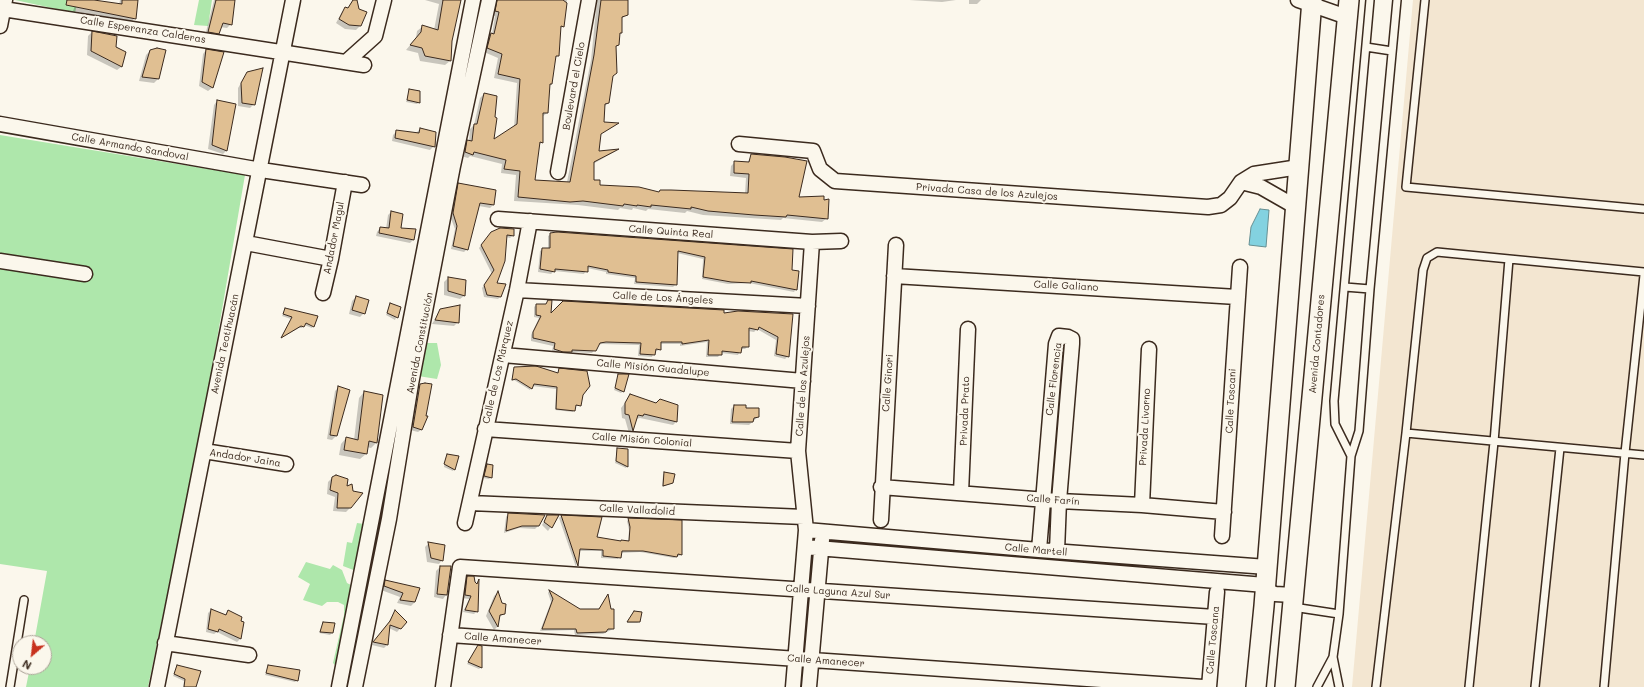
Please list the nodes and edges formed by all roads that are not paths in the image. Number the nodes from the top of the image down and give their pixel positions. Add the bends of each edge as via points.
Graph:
1 (294, 0) edge
2 (384, 0) edge
3 (473, 0) edge
4 (489, 0) edge
5 (589, 0) edge
6 (1370, 0) edge
7 (1397, 0) edge
8 (1425, 0) edge
9 (1307, 1) edge
10 (4, 4) edge
11 (1348, 8) edge
12 (0, 26) edge
13 (1366, 47) junction
14 (1392, 51) junction
15 (283, 52) junction
16 (346, 62) junction
17 (364, 65) dead end
18 (0, 124) edge
19 (739, 144) dead end
20 (447, 165) junction
21 (1299, 167) junction
22 (261, 170) junction
23 (558, 172) dead end
24 (345, 182) junction
25 (1241, 182) junction
26 (362, 184) dead end
27 (1296, 207) junction
28 (1644, 209) edge
29 (498, 219) dead end
30 (530, 221) junction
31 (841, 241) dead end
32 (812, 242) junction
33 (246, 243) junction
34 (896, 245) dead end
35 (332, 258) junction
36 (1509, 259) junction
37 (0, 261) edge
38 (1240, 267) dead end
39 (85, 274) dead end
40 (1644, 274) edge
41 (894, 276) junction
42 (1344, 287) junction
43 (1370, 289) junction
44 (517, 290) junction
45 (323, 293) dead end
46 (1237, 297) junction
47 (808, 306) junction
48 (968, 329) dead end
49 (1149, 349) dead end
50 (503, 355) junction
51 (803, 381) junction
52 (1050, 417) junction
53 (1066, 417) junction
54 (485, 429) junction
55 (1406, 434) junction
56 (387, 441) junction
57 (1494, 442) junction
58 (402, 445) junction
59 (1560, 448) junction
60 (204, 451) junction
61 (798, 452) junction
62 (1625, 453) junction
63 (1644, 455) edge
64 (1351, 456) junction
65 (286, 464) dead end
66 (881, 486) junction
67 (961, 493) junction
68 (1042, 500) junction
69 (1059, 501) junction
70 (470, 503) junction
71 (1142, 505) junction
72 (1224, 512) junction
73 (880, 520) dead end
74 (465, 523) dead end
75 (805, 524) junction
76 (823, 532) junction
77 (1222, 536) dead end
78 (996, 546) junction
79 (805, 547) junction
80 (821, 548) junction
81 (1039, 550) junction
82 (1057, 552) junction
83 (1085, 553) junction
84 (996, 563) junction
85 (1267, 567) junction
86 (1084, 570) junction
87 (1266, 585) junction
88 (801, 590) junction
89 (818, 591) junction
90 (1217, 592) dead end
91 (24, 600) dead end
92 (1293, 601) junction
93 (1339, 614) junction
94 (1215, 618) junction
95 (450, 635) junction
96 (165, 643) junction
97 (249, 655) dead end
98 (1333, 657) junction
99 (796, 659) junction
100 (812, 660) junction
101 (10, 687) edge
102 (157, 687) edge
103 (339, 687) edge
104 (355, 687) edge
105 (443, 687) edge
106 (793, 687) edge
107 (809, 687) edge
108 (1203, 687) edge
109 (1209, 687) edge
110 (1256, 687) edge
111 (1285, 687) edge
112 (1317, 687) edge
113 (1339, 687) edge
114 (1376, 687) edge
115 (1469, 687) edge
116 (1535, 687) edge
117 (1604, 687) edge

1 - 15 street, Avenida Teotihuacán
2 - 16 street via 374,36
3 - 20 street, Avenida Constitución
4 - 20 street, Avenida Constitución
5 - 23 street, Boulevard el Cielo
6 - 13 lane
7 - 14 lane
8 - 28 lane via 1406,187
9 - 11 street
9 - 21 main road
10 - 12 street
10 - 15 street, Calle Esperanza Calderas
11 - 92 main road, Avenida Contadores
13 - 14 lane
13 - 42 lane
14 - 43 lane
15 - 16 street, Calle Esperanza Calderas
15 - 22 street, Avenida Teotihuacán
16 - 17 street, Calle Esperanza Calderas
18 - 22 street, Calle Armando Sandoval
19 - 25 street, Privada Casa de los Azulejos via 813,151 820,169 836,181 1208,207 1221,205 1230,198
20 - 56 street, Avenida Constitución
20 - 58 street, Avenida Constitución
21 - 25 street via 1254,174
21 - 27 main road
22 - 24 street, Calle Armando Sandoval
22 - 33 street, Avenida Teotihuacán
24 - 26 street, Calle Armando Sandoval
24 - 35 street, Andador Magul
25 - 27 street via 1261,187
27 - 85 main road
29 - 30 street, Calle Quinta Real
30 - 32 street, Calle Quinta Real
30 - 44 street, Calle de Los Márquez
31 - 32 street, Calle Quinta Real
32 - 47 street, Calle de los Azulejos
33 - 35 street
33 - 60 street, Avenida Teotihuacán
34 - 41 street, Calle Ginori
35 - 45 street, Andador Magul
36 - 40 lane
36 - 55 lane via 1437,252 1427,258 1423,270
36 - 57 lane
37 - 39 street
38 - 46 street, Calle Toscani
40 - 62 lane
41 - 46 street, Calle Galiano
41 - 66 street, Calle Ginori
42 - 43 lane
42 - 64 lane via 1334,401 1335,424
43 - 64 lane via 1360,431
44 - 47 street, Calle de Los Ángeles
44 - 50 street, Calle de Los Márquez
46 - 72 street, Calle Toscani
47 - 51 street, Calle de los Azulejos
48 - 67 street, Privada Prato
49 - 71 street, Privada Livorno
50 - 51 street, Calle Misión Guadalupe
50 - 54 street, Calle de Los Márquez
51 - 61 street, Calle de los Azulejos
52 - 53 street
52 - 53 street, Calle Florencia via 1056,344 1059,336 1072,339
52 - 68 street, Calle Florencia
53 - 69 street, Calle Florencia
54 - 61 street, Calle Misión Colonial
54 - 70 street, Calle de Los Márquez
55 - 57 lane
55 - 114 lane
56 - 58 street
56 - 103 street, Avenida Constitución
57 - 59 lane
57 - 115 lane
58 - 104 street, Avenida Constitución
59 - 62 lane
59 - 116 lane
60 - 65 street, Andador Jaina
60 - 96 street, Avenida Teotihuacán
61 - 75 street, Calle de los Azulejos
62 - 63 lane
62 - 117 lane
64 - 93 lane
66 - 67 street, Calle Farín
66 - 73 street, Calle Ginori
67 - 68 street, Calle Farín
68 - 69 street, Calle Farín
68 - 81 street, Calle Florencia
69 - 71 street, Calle Farín
69 - 82 street, Calle Florencia
70 - 74 street, Calle de Los Márquez
70 - 75 street, Calle Valladolid
71 - 72 street, Calle Farín
72 - 77 street, Calle Toscani
75 - 76 street, Calle Martell
75 - 79 street, Calle de los Azulejos
76 - 78 street, Calle Martell
76 - 80 street
78 - 81 street, Calle Martell
78 - 84 street
79 - 80 street, Calle Martell
79 - 88 street, Calle de los Azulejos
80 - 84 street, Calle Martell
80 - 89 street
81 - 82 street, Calle Martell
82 - 83 street, Calle Martell
83 - 85 street, Calle Martell
83 - 86 street
84 - 86 street, Calle Martell
85 - 87 main road
86 - 87 street, Calle Martell
87 - 92 street via 1270,592
87 - 110 main road
88 - 89 street, Calle Laguna Azul Sur
88 - 95 street, Calle Laguna Azul Sur via 460,567
88 - 99 street, Calle de los Azulejos
89 - 94 street, Calle Laguna Azul Sur
89 - 100 street
90 - 94 street, Calle Toscana
91 - 101 lane
92 - 93 lane
92 - 111 main road, Avenida Contadores
93 - 98 lane
94 - 109 street, Calle Toscana
95 - 99 street, Calle Amanecer
95 - 105 street
96 - 97 street
96 - 102 street, Avenida Teotihuacán
98 - 112 lane
98 - 113 lane
99 - 100 street, Calle Amanecer
99 - 106 street, Calle de los Azulejos
100 - 107 street
100 - 108 street, Calle Amanecer

